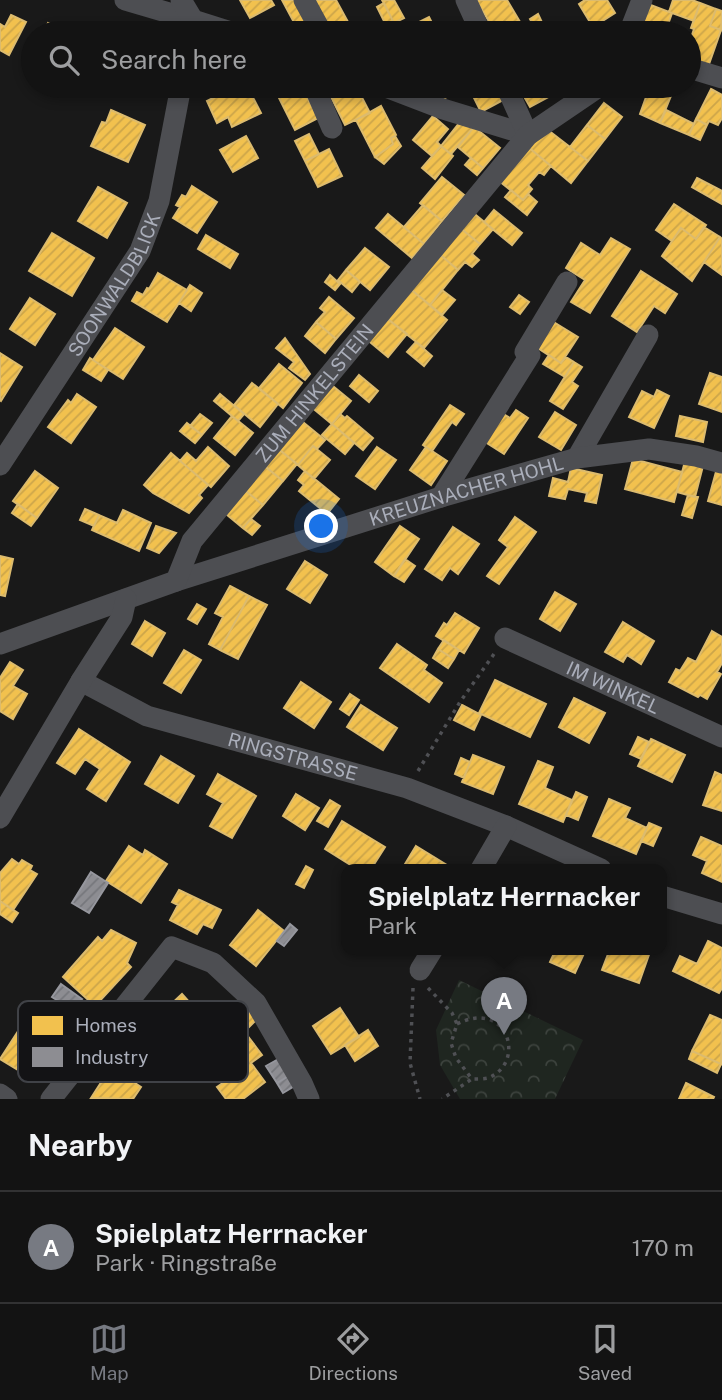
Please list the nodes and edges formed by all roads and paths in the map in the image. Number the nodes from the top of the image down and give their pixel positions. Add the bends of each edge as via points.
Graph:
1 (125, 0) edge
2 (181, 0) edge
3 (304, 0) edge
4 (466, 0) edge
5 (642, 0) edge
6 (177, 21) edge
7 (190, 21) edge
8 (315, 21) edge
9 (476, 21) edge
10 (634, 21) edge
11 (701, 72) edge
12 (722, 78) edge
13 (179, 98) edge
14 (319, 98) edge
15 (414, 98) edge
16 (511, 98) edge
17 (582, 98) edge
18 (332, 128) dead end
19 (528, 135) junction
20 (567, 282) dead end
21 (648, 335) dead end
22 (577, 458) junction
23 (722, 463) edge
24 (0, 465) edge
25 (441, 498) junction
26 (176, 581) junction
27 (126, 599) junction
28 (505, 638) joint
29 (0, 644) edge
30 (81, 681) junction
31 (722, 737) edge
32 (408, 788) junction
33 (0, 818) edge
34 (506, 826) junction
35 (484, 864) edge
36 (590, 864) edge
37 (667, 898) edge
38 (722, 914) edge
39 (430, 955) edge
40 (421, 970) junction
41 (129, 1001) edge
42 (457, 1024) junction
43 (472, 1079) junction
44 (65, 1082) edge
45 (0, 1094) edge
46 (7, 1099) edge
47 (51, 1099) edge
48 (309, 1099) edge
49 (420, 1099) edge
50 (442, 1099) edge

1 - 6 street
2 - 7 street
3 - 8 street
4 - 9 street
5 - 10 street
11 - 12 street
13 - 24 street, SOONWALDBLICK via 159,201 141,251
14 - 18 street
15 - 19 street
16 - 19 street
17 - 19 street, ZUM HINKELSTEIN
19 - 26 street, ZUM HINKELSTEIN via 192,541
20 - 25 street via 525,352 530,355
21 - 22 street
22 - 23 street, KREUZNACHER HOHL via 649,449
22 - 25 street, KREUZNACHER HOHL
25 - 26 street, KREUZNACHER HOHL
26 - 27 street
27 - 29 street
27 - 30 street via 122,617
28 - 31 street, IM WINKEL
28 - 32 path
30 - 32 street, RINGSTRASSE via 147,716
30 - 33 street
32 - 34 street, RINGSTRASSE
34 - 35 street
34 - 36 street, RINGSTRASSE
37 - 38 street
39 - 40 street
40 - 42 path via 428,988
40 - 49 path via 411,992 410,1037 410,1063
41 - 48 street via 172,947 213,963 256,1003
42 - 43 path via 451,1042 456,1058
42 - 43 path via 470,1017 484,1017 502,1027 510,1044 505,1064 489,1078
43 - 50 path
44 - 47 street
45 - 46 street

